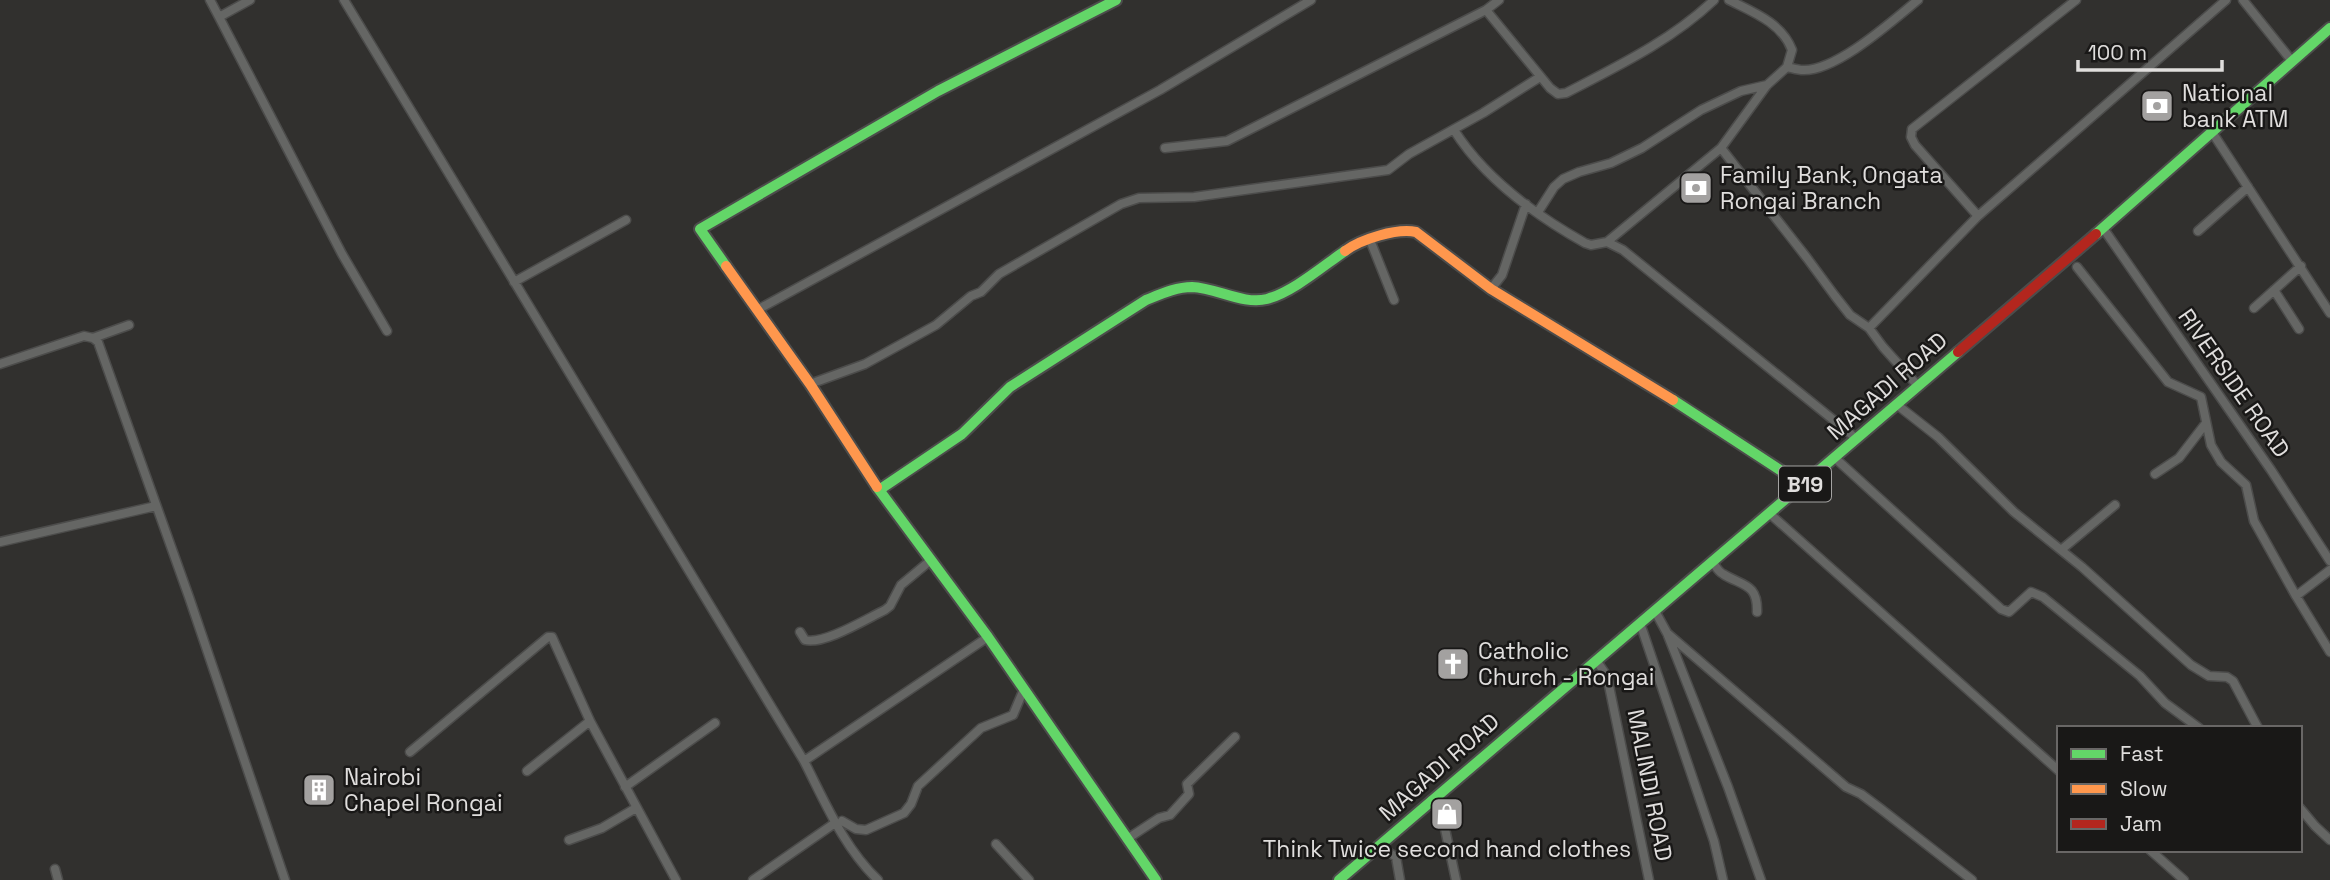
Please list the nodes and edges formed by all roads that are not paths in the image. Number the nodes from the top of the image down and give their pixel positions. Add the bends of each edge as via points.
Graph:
1 (210, 0) edge
2 (250, 0) edge
3 (345, 0) edge
4 (1116, 0) edge
5 (1311, 0) edge
6 (1499, 0) edge
7 (1714, 0) edge
8 (1729, 0) edge
9 (1918, 0) edge
10 (2076, 0) edge
11 (2226, 0) edge
12 (2242, 0) edge
13 (1486, 10) junction
14 (219, 17) junction
15 (2330, 28) edge
16 (2292, 61) junction
17 (1787, 66) junction
18 (1541, 77) junction
19 (1767, 85) junction
20 (1454, 130) junction
21 (2212, 132) junction
22 (1165, 148) dead end
23 (1721, 148) junction
24 (2248, 187) junction
25 (1526, 204) junction
26 (1538, 212) junction
27 (1978, 216) junction
28 (626, 220) dead end
29 (2103, 228) junction
30 (2198, 230) dead end
31 (1370, 240) junction
32 (1607, 242) junction
33 (2301, 266) junction
34 (2077, 267) dead end
35 (514, 282) junction
36 (1492, 289) junction
37 (2274, 290) junction
38 (1394, 300) dead end
39 (2254, 308) dead end
40 (757, 310) junction
41 (2330, 313) edge
42 (129, 325) dead end
43 (1869, 328) junction
44 (2299, 329) dead end
45 (387, 331) dead end
46 (93, 338) junction
47 (0, 364) edge
48 (810, 384) junction
49 (1918, 386) junction
50 (1896, 404) junction
51 (2206, 423) junction
52 (1857, 439) junction
53 (1835, 458) junction
54 (2155, 474) dead end
55 (1803, 485) junction
56 (879, 490) junction
57 (2115, 505) dead end
58 (156, 506) junction
59 (1769, 513) junction
60 (0, 542) edge
61 (2061, 550) junction
62 (931, 560) junction
63 (1712, 561) junction
64 (2330, 561) edge
65 (2330, 570) edge
66 (2296, 596) junction
67 (1656, 611) junction
68 (1756, 612) dead end
69 (1640, 623) junction
70 (800, 632) dead end
71 (1667, 633) junction
72 (988, 637) junction
73 (2330, 652) edge
74 (1596, 660) junction
75 (1024, 689) junction
76 (590, 721) junction
77 (715, 723) dead end
78 (2196, 726) edge
79 (2257, 726) edge
80 (1235, 737) dead end
81 (410, 752) dead end
82 (804, 761) junction
83 (2057, 769) edge
84 (527, 771) dead end
85 (625, 787) junction
86 (1431, 800) junction
87 (636, 808) junction
88 (2302, 810) edge
89 (838, 822) junction
90 (1127, 839) junction
91 (569, 840) dead end
92 (2330, 841) edge
93 (996, 844) dead end
94 (1379, 846) junction
95 (2152, 852) edge
96 (55, 869) dead end
97 (58, 880) edge
98 (285, 880) edge
99 (676, 880) edge
100 (753, 880) edge
101 (878, 880) edge
102 (1028, 880) edge
103 (1156, 880) edge
104 (1339, 880) edge
105 (1400, 880) edge
106 (1456, 880) edge
107 (1649, 880) edge
108 (1723, 880) edge
109 (1761, 880) edge
110 (1972, 880) edge
111 (2184, 880) edge

1 - 14 street
2 - 14 street
3 - 35 street
4 - 40 main road via 938,91 700,229
5 - 40 street via 1160,90
6 - 13 street
7 - 18 street via 1650,48 1566,93 1559,94
8 - 17 street via 1760,15 1784,34 1792,50
9 - 17 street via 1854,50 1804,70
10 - 27 street via 1912,130 1915,145
11 - 27 street
12 - 16 street
13 - 18 street
13 - 22 street via 1227,141
14 - 45 street
15 - 16 main road, MAGADI ROAD / B19
16 - 21 main road, MAGADI ROAD / B19
17 - 19 street
18 - 20 street
19 - 23 street
19 - 26 street via 1741,91 1701,110 1611,163 1563,179
20 - 25 street via 1486,172
20 - 48 street via 1388,170 1194,197 1139,198 1121,204 999,274 936,325 864,364
21 - 24 street
21 - 29 main road, MAGADI ROAD / B19
23 - 32 street
23 - 43 street via 1850,315
24 - 30 street
24 - 33 street
25 - 26 street
25 - 36 street via 1502,275
26 - 32 street via 1585,243
27 - 43 street
28 - 35 street
29 - 49 main road, MAGADI ROAD / B19
29 - 64 street, RIVERSIDE ROAD
31 - 36 main road via 1392,232 1416,232
31 - 38 street
31 - 56 main road via 1350,247 1266,299 1193,287 1146,300 1010,387 974,425
32 - 52 street via 1623,250
33 - 37 street
33 - 41 street
34 - 51 street via 2168,382 2201,397
35 - 82 street
36 - 55 main road
37 - 39 street
37 - 44 street
40 - 48 main road
42 - 46 street
43 - 49 street
46 - 47 street via 84,336
46 - 58 street
48 - 56 main road
49 - 50 main road, MAGADI ROAD / B19
50 - 52 main road, MAGADI ROAD / B19
50 - 61 street
51 - 54 street via 2179,458
51 - 66 street via 2211,446 2221,462 2246,485 2254,521
52 - 53 main road, MAGADI ROAD / B19
53 - 55 main road, MAGADI ROAD / B19
53 - 78 street via 2001,609 2008,612 2031,592 2043,597
55 - 59 main road, MAGADI ROAD / B19
56 - 62 main road
57 - 61 street
58 - 60 street
58 - 98 street
59 - 63 main road, MAGADI ROAD / B19
59 - 83 street
61 - 79 street via 2191,665 2210,676 2233,681
62 - 70 street via 901,585 885,610 812,641 804,640
62 - 72 main road
63 - 67 main road, MAGADI ROAD / B19
63 - 68 street via 1721,574 1748,587 1757,601
65 - 66 street
66 - 73 street
67 - 69 main road, MAGADI ROAD / B19
67 - 71 street
69 - 74 main road, MAGADI ROAD / B19
69 - 108 street
71 - 109 street
71 - 110 street via 1846,787
72 - 75 main road
72 - 82 street
74 - 86 main road, MAGADI ROAD / B19
74 - 107 street, MALINDI ROAD via 1608,676
75 - 89 street via 1013,715 981,728 918,786 904,813 866,830
75 - 90 main road
76 - 81 street via 554,639 548,637
76 - 84 street
76 - 85 street
77 - 85 street
80 - 90 street via 1187,784 1189,794 1170,814
82 - 89 street
85 - 87 street
86 - 94 main road, MAGADI ROAD / B19
86 - 106 street via 1442,815
87 - 91 street
87 - 99 street
88 - 92 street
89 - 100 street
89 - 101 street
90 - 103 main road
93 - 102 street
94 - 104 main road, MAGADI ROAD / B19
94 - 105 street via 1396,857
95 - 111 street
96 - 97 street

